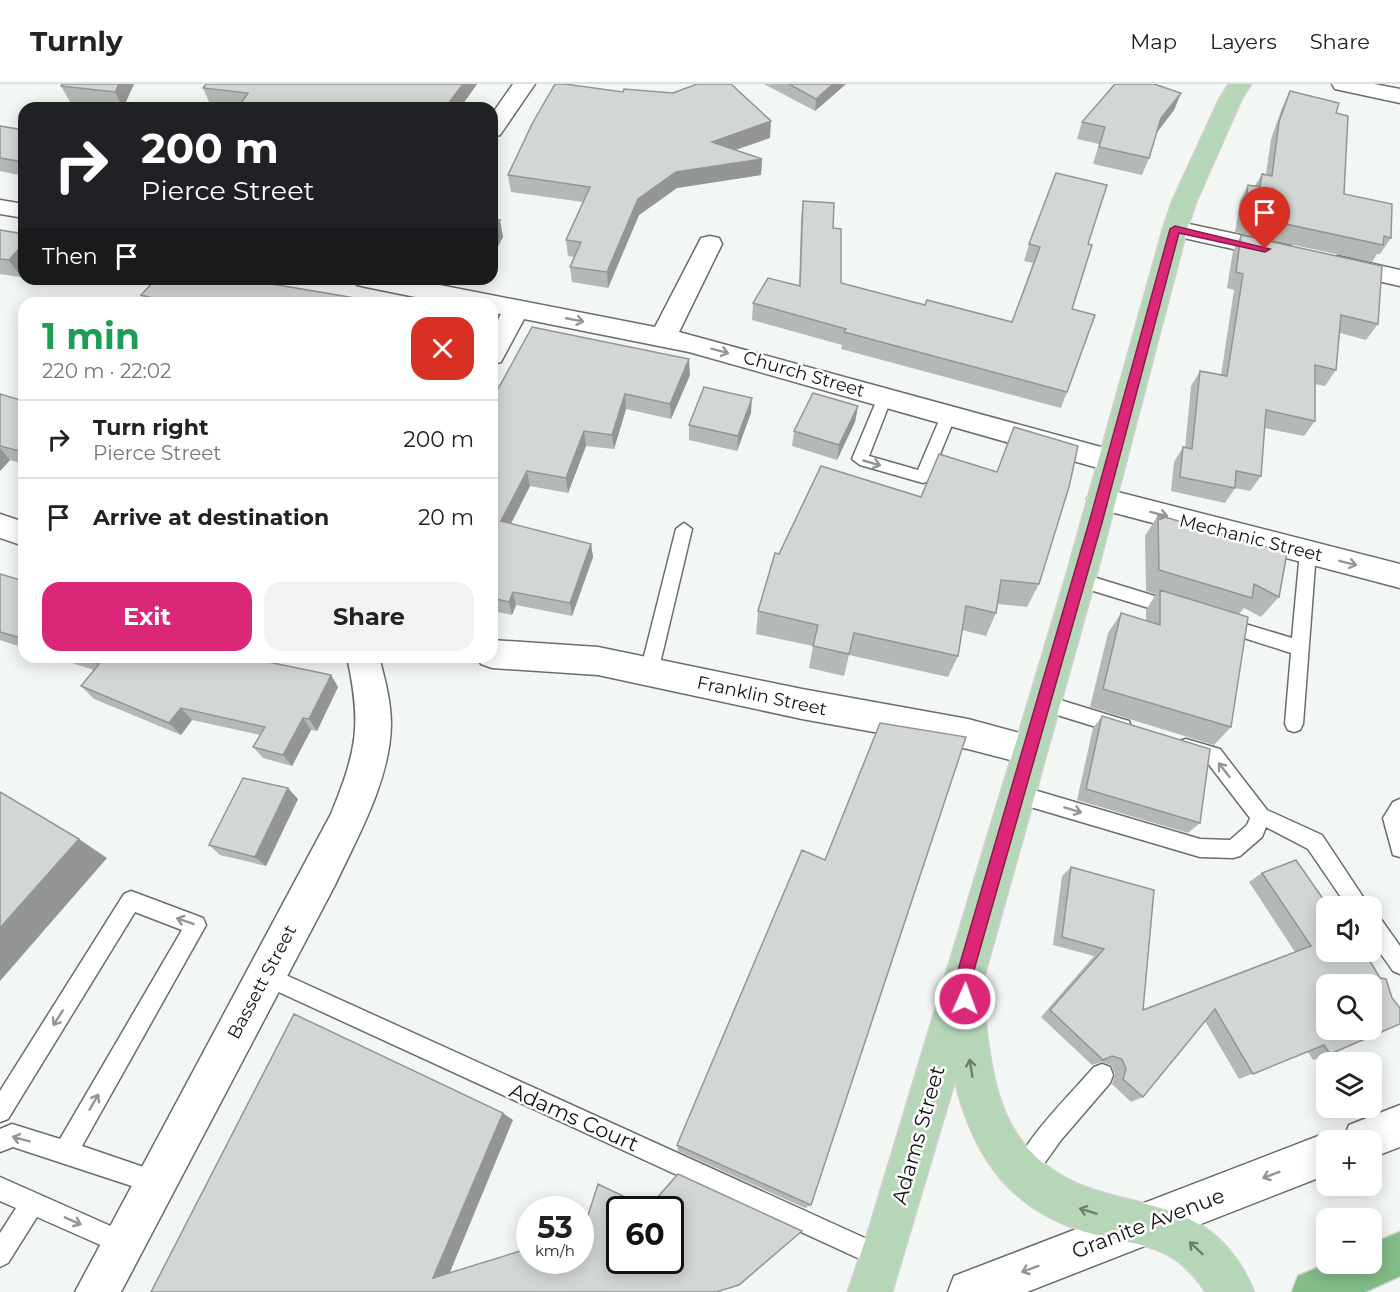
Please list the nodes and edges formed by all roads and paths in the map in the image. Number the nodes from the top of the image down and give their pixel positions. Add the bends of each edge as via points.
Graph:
1 (524, 84) edge
2 (1240, 84) edge
3 (1343, 84) edge
4 (1400, 96) edge
5 (498, 121) edge
6 (0, 207) edge
7 (18, 210) edge
8 (1175, 229) junction
9 (710, 244) dead end
10 (1400, 278) edge
11 (405, 285) edge
12 (462, 297) edge
13 (498, 305) edge
14 (518, 309) junction
15 (663, 337) junction
16 (498, 344) edge
17 (885, 397) junction
18 (948, 415) junction
19 (1112, 461) junction
20 (1102, 499) junction
21 (0, 526) edge
22 (684, 530) dead end
23 (18, 532) edge
24 (1308, 552) junction
25 (1400, 576) edge
26 (1080, 580) junction
27 (1300, 648) junction
28 (498, 654) edge
29 (364, 663) edge
30 (649, 672) junction
31 (1044, 703) junction
32 (1294, 724) dead end
33 (1145, 734) edge
34 (1168, 741) edge
35 (1030, 750) junction
36 (1017, 794) junction
37 (1400, 808) edge
38 (1260, 816) junction
39 (1400, 848) edge
40 (1352, 896) edge
41 (1382, 938) edge
42 (1400, 964) edge
43 (266, 976) junction
44 (964, 977) junction
45 (1102, 1075) edge
46 (0, 1111) edge
47 (1400, 1126) edge
48 (1382, 1133) edge
49 (0, 1141) edge
50 (65, 1153) junction
51 (1316, 1158) edge
52 (1023, 1174) junction
53 (156, 1182) junction
54 (0, 1189) edge
55 (33, 1203) junction
56 (1144, 1226) junction
57 (123, 1243) junction
58 (1400, 1254) edge
59 (0, 1255) edge
60 (876, 1274) edge
61 (97, 1292) edge
62 (970, 1292) edge
63 (1232, 1292) edge
64 (1314, 1292) edge

1 - 5 street
2 - 8 main road, Adams Street
3 - 4 street
6 - 7 street
8 - 10 street
8 - 19 main road, Adams Street
9 - 15 street
11 - 12 street, Church Street
13 - 14 street, Church Street
14 -> 15 street, Church Street
14 - 16 street
15 -> 17 street, Church Street
17 - 18 street, Church Street
17 -> 18 lane via 860,459 923,477
18 - 19 street, Church Street
19 - 20 main road, Adams Street
20 -> 24 street, Mechanic Street
20 - 26 main road, Adams Street
21 - 23 street
22 - 30 lane
24 -> 25 street, Mechanic Street
24 - 27 lane
26 - 27 lane
26 - 31 main road, Adams Street
27 - 32 lane
28 - 30 street, Franklin Street via 567,658
29 - 43 street, Bassett Street via 374,712 368,761 333,848
30 - 35 street, Franklin Street via 968,734
31 - 33 lane
31 - 35 main road, Adams Street
38 -> 34 lane via 1213,755
35 - 36 main road, Adams Street
36 -> 38 lane via 1200,848 1233,849 1255,831
36 - 44 main road, Adams Street
37 - 39 lane via 1393,818
38 - 40 lane via 1315,842
41 - 42 lane
43 - 53 street, Bassett Street
43 - 60 lane, Adams Court
52 -> 44 main road, Adams Street via 992,1133 978,1096 967,1044
44 - 60 main road, Adams Street
45 - 52 lane
50 -> 46 lane via 196,925 130,901
47 - 48 street
50 -> 49 lane via 12,1135
50 - 53 lane
51 -> 56 street, Granite Avenue
56 -> 52 main road, Adams Street via 1068,1204
53 - 57 street, Bassett Street
54 - 55 lane
55 -> 57 lane
55 - 59 lane
56 -> 62 street, Granite Avenue
63 -> 56 main road, Adams Street via 1188,1240
57 - 61 street, Bassett Street
58 - 64 highway

